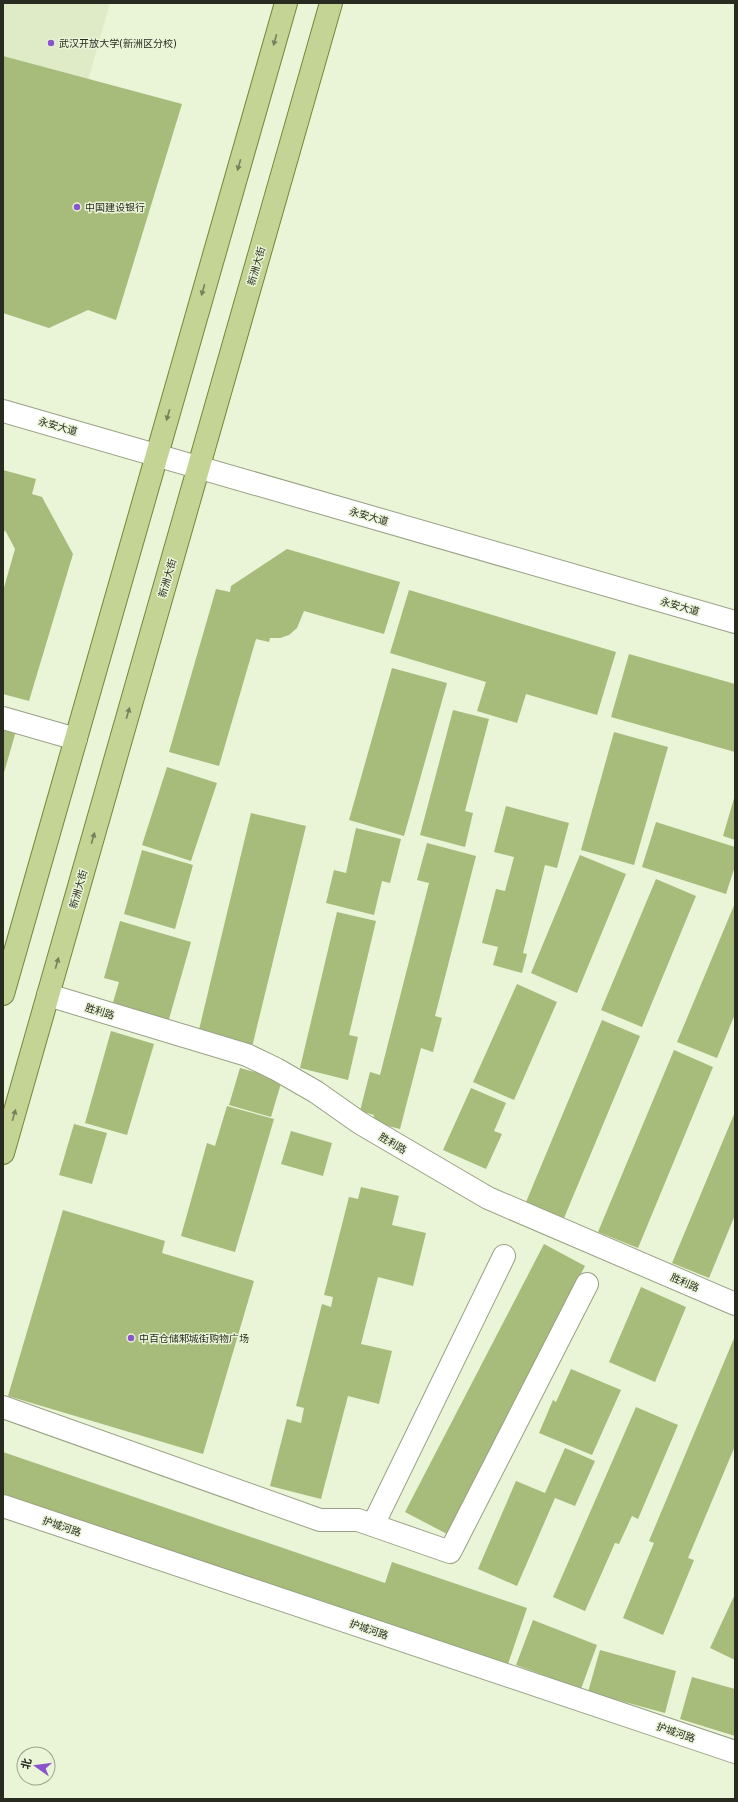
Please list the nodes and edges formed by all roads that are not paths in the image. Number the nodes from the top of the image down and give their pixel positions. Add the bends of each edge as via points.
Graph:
1 (286, 3) edge
2 (331, 3) edge
3 (3, 411) edge
4 (156, 455) junction
5 (198, 467) junction
6 (735, 622) edge
7 (3, 718) edge
8 (76, 739) junction
9 (3, 994) edge
10 (48, 995) junction
11 (3, 1153) edge
12 (504, 1256) dead end
13 (586, 1284) dead end
14 (735, 1304) edge
15 (3, 1407) edge
16 (3, 1506) edge
17 (374, 1525) junction
18 (735, 1752) edge

1 -> 4 main road
2 - 5 main road, 新洲大街
3 - 4 street, 永安大道
4 - 5 street, 永安大道
4 - 8 main road
5 - 6 street, 永安大道
10 -> 5 main road, 新洲大街
7 - 8 street
8 - 9 main road
11 -> 10 main road, 新洲大街
10 - 14 street, 胜利路 via 247,1055 316,1092 360,1123 488,1198
12 - 17 street
13 - 17 street via 450,1552
15 - 17 street via 320,1520 358,1520
16 - 18 street, 护城河路

